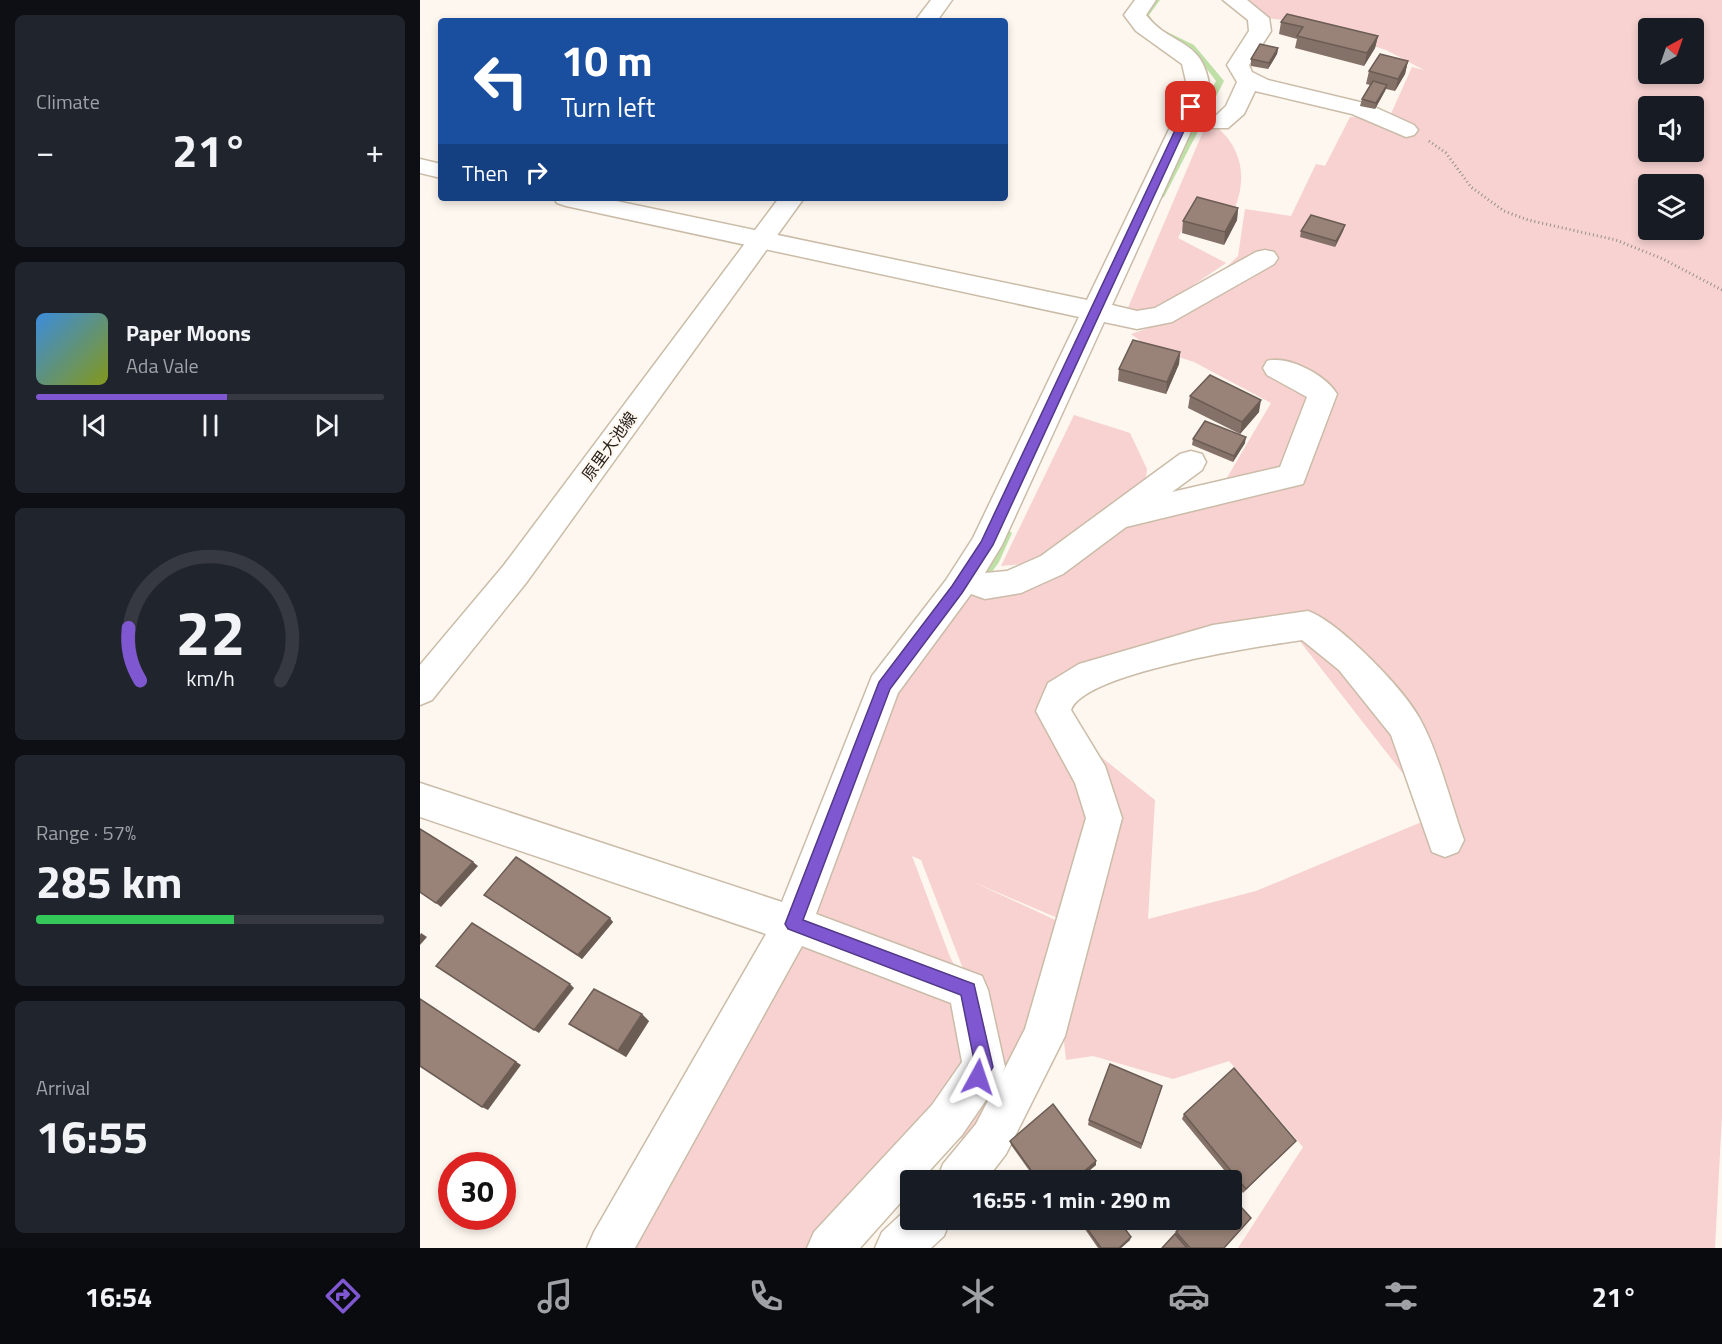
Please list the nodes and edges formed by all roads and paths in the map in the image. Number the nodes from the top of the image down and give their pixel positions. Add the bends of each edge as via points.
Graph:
1 (942, 0) edge
2 (1146, 0) edge
3 (1233, 0) edge
4 (928, 18) edge
5 (1249, 79) junction
6 (1220, 123) dead end
7 (1406, 130) joint
8 (420, 166) edge
9 (438, 170) edge
10 (580, 201) edge
11 (790, 201) edge
12 (760, 241) junction
13 (1265, 258) dead end
14 (1722, 290) edge
15 (1095, 313) junction
16 (1277, 368) dead end
17 (1191, 462) dead end
18 (1116, 517) junction
19 (963, 579) junction
20 (420, 690) edge
21 (420, 800) edge
22 (1445, 840) dead end
23 (793, 924) junction
24 (966, 1170) edge
25 (917, 1230) edge
26 (610, 1248) edge
27 (830, 1248) edge
28 (898, 1248) edge

1 - 4 street
2 - 15 street via 1135,15 1139,22 1150,33 1182,50 1194,63 1199,75 1198,90
3 - 5 street via 1258,18 1260,31 1238,65 1242,76
5 - 6 street via 1236,109
5 - 7 street via 1360,109
7 - 14 path via 1445,150 1460,177 1481,197 1505,211 1619,241
8 - 9 street
10 - 12 street
11 - 12 street, 原里大池線
12 - 15 street
12 - 20 street, 原里大池線 via 515,574
13 - 15 street via 1162,316 1137,320
15 - 19 street via 986,545
16 - 18 street via 1323,394 1292,476
17 - 18 street
18 - 19 street via 1052,566 1010,584 985,586
19 - 23 street via 884,686
21 - 23 street
22 - 24 street via 1406,727 1351,660 1308,625 1213,639 1091,674 1060,693 1053,711 1092,778 1104,818 1044,1036 991,1139
23 - 26 street
23 - 27 street via 968,990 984,1067 947,1120
25 - 28 street

